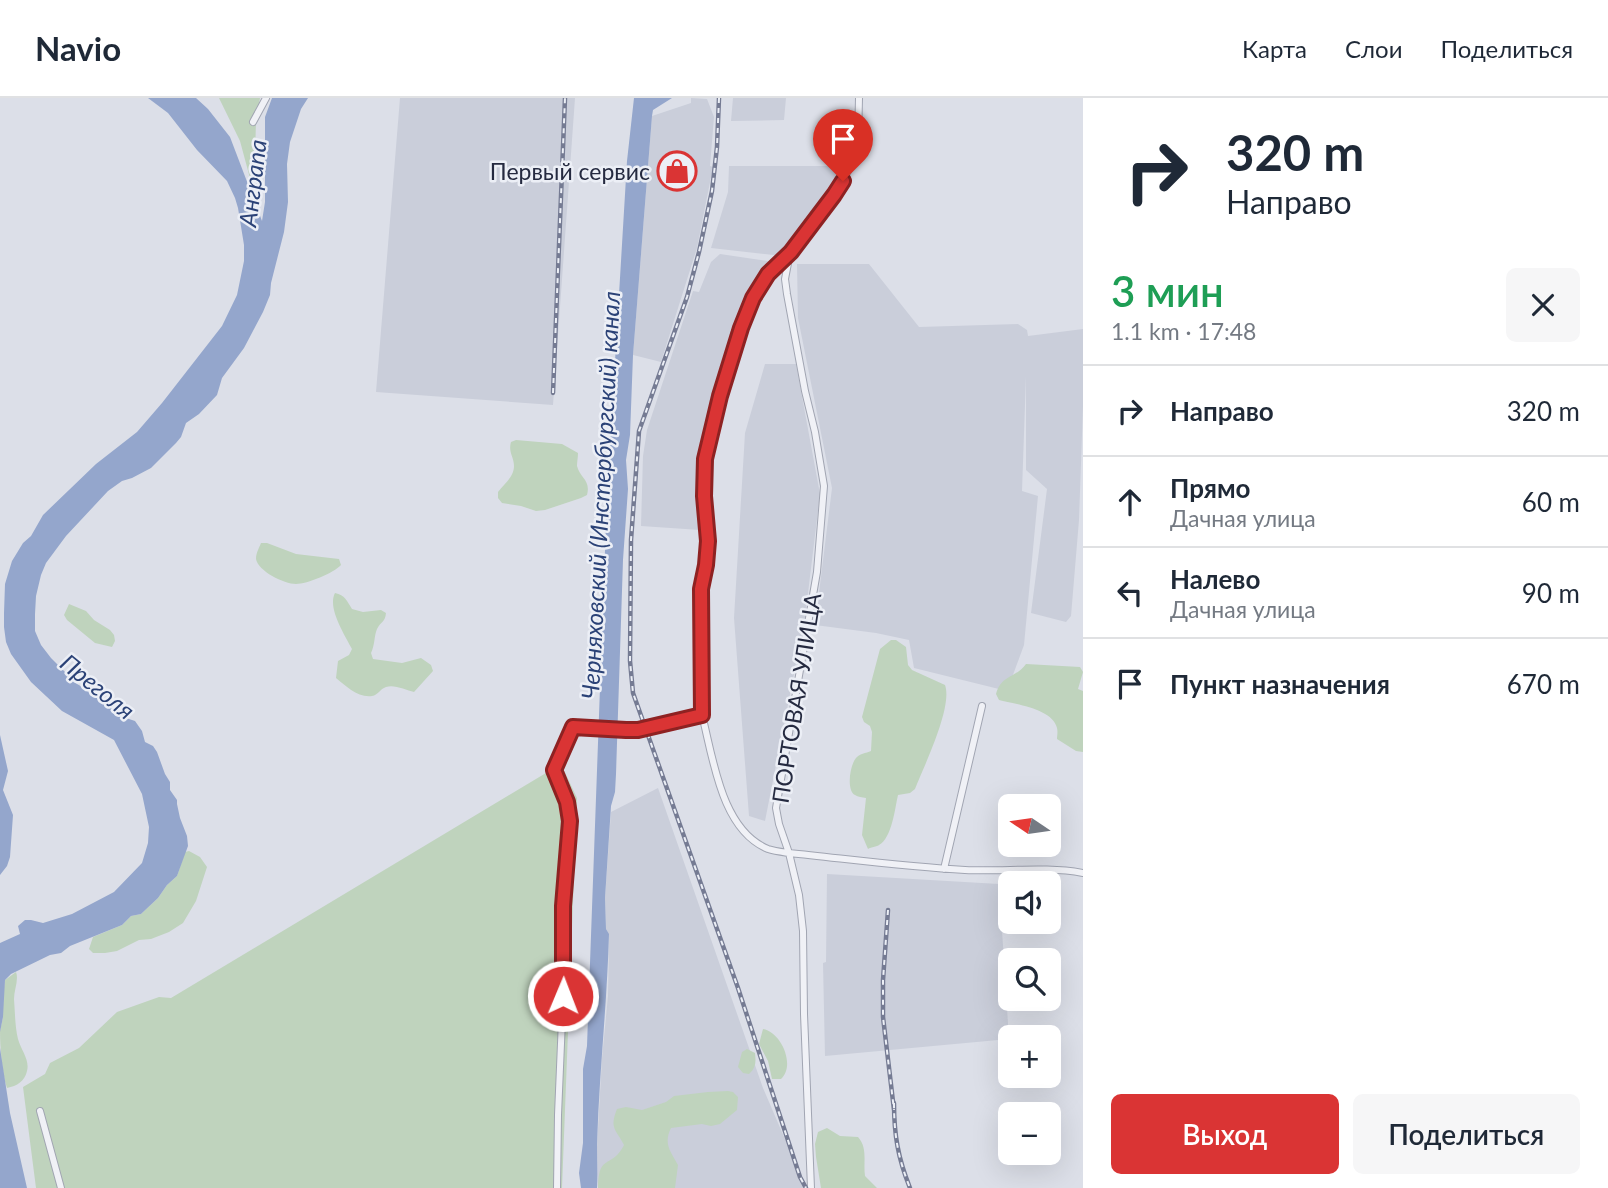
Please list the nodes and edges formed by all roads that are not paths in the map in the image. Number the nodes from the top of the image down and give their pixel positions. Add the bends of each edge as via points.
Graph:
1 (266, 98) edge
2 (859, 98) edge
3 (253, 122) dead end
4 (791, 252) junction
5 (982, 706) dead end
6 (702, 715) junction
7 (789, 853) junction
8 (944, 869) junction
9 (1083, 873) edge
10 (40, 1111) dead end
11 (61, 1188) edge
12 (557, 1188) edge
13 (811, 1188) edge

1 - 3 street
2 - 4 street via 858,140 851,166
4 - 6 street via 768,274 753,298 720,396 705,459 708,541 701,589
4 - 7 street, ПОРТОВАЯ УЛИЦА via 787,294 824,486 817,572 777,795 779,824
5 - 8 street
6 - 7 street via 732,815 758,844
6 - 12 street via 646,729 573,727 554,770 570,821 563,906
7 - 8 street
7 - 13 street, ПОРТОВАЯ УЛИЦА via 803,932
8 - 9 street
10 - 11 street

